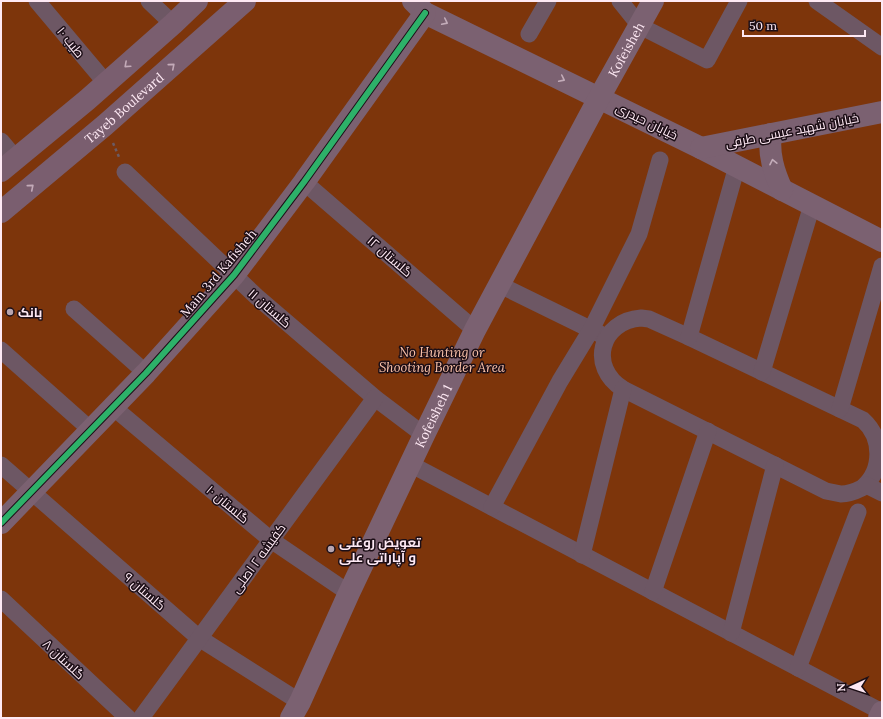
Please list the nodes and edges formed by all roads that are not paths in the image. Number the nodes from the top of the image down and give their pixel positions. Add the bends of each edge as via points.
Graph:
1 (38, 1) edge
2 (149, 1) edge
3 (197, 1) edge
4 (245, 1) edge
5 (548, 1) edge
6 (620, 1) edge
7 (653, 1) edge
8 (739, 1) edge
9 (817, 1) edge
10 (419, 7) edge
11 (173, 24) junction
12 (640, 26) junction
13 (529, 34) dead end
14 (881, 45) edge
15 (106, 83) junction
16 (599, 98) junction
17 (87, 100) junction
18 (882, 112) edge
19 (65, 119) junction
20 (105, 125) junction
21 (771, 134) junction
22 (1, 141) edge
23 (84, 142) junction
24 (701, 148) junction
25 (660, 160) dead end
26 (9, 165) edge
27 (737, 166) junction
28 (125, 172) road end
29 (304, 182) junction
30 (782, 190) junction
31 (812, 205) junction
32 (1, 212) edge
33 (882, 241) edge
34 (882, 266) edge
35 (234, 276) junction
36 (500, 285) junction
37 (74, 309) dead end
38 (475, 330) junction
39 (591, 330) junction
40 (689, 337) junction
41 (607, 338) junction
42 (1, 350) edge
43 (762, 372) junction
44 (146, 373) junction
45 (623, 389) junction
46 (375, 398) junction
47 (113, 407) junction
48 (840, 410) junction
49 (91, 430) junction
50 (708, 431) junction
51 (424, 435) junction
52 (410, 464) junction
53 (1, 465) edge
54 (775, 465) junction
55 (875, 477) edge
56 (32, 492) junction
57 (882, 493) edge
58 (492, 507) junction
59 (858, 512) dead end
60 (1, 524) edge
61 (271, 540) junction
62 (582, 555) junction
63 (653, 592) junction
64 (349, 594) junction
65 (1, 599) edge
66 (731, 633) junction
67 (199, 638) junction
68 (798, 668) junction
69 (295, 710) edge
70 (882, 712) edge
71 (128, 718) edge
72 (141, 718) edge
73 (879, 718) edge

1 - 15 street, طیب ۱۰
2 - 11 street
3 - 11 main road
20 -> 4 main road, Tayeb Boulevard
5 - 13 street
6 - 12 street
7 - 12 street, Kofeisheh
8 - 12 street via 707,60
9 - 14 street
10 -> 16 street, خیابان حیدری
10 - 29 street, Main 3rd Kafisheh
11 -> 15 main road
12 - 16 street, Kofeisheh
15 - 17 main road
16 - 24 street, خیابان حیدری
16 - 36 street, Kofeisheh 1
17 - 19 main road
17 - 20 main road via 88,112
18 - 21 street, خیابان شهید عیسی طرفی
19 - 23 main road
19 - 26 main road
20 - 23 main road, Tayeb Boulevard
21 - 24 street, خیابان شهید عیسی طرفی
30 -> 21 street via 772,162
22 - 26 street
32 -> 23 main road, Tayeb Boulevard
24 - 27 street, خیابان حیدری
25 - 39 street via 639,234
27 - 30 street, خیابان حیدری
27 - 40 street
28 - 35 street, گلستان ۱۱
29 - 35 street, Main 3rd Kafisheh
29 - 38 street, گلستان ۱۲
30 - 31 street, خیابان حیدری
31 - 33 street, خیابان حیدری
31 - 43 street
34 - 48 street
35 - 44 street, Main 3rd Kafisheh
35 - 46 street, گلستان ۱۱
36 - 38 street, Kofeisheh 1
36 - 39 street
37 - 44 street
38 - 51 street, Kofeisheh 1
39 - 41 street
39 - 58 street via 560,381
40 - 41 street via 649,319 641,318 618,325
40 - 43 street
41 - 45 street via 603,363 610,378
42 - 49 street
43 - 48 street
44 - 47 street, Main 3rd Kafisheh
45 - 50 street
45 - 62 street
46 - 51 street, گلستان ۱۱
46 - 61 street, کفیشه ۲ اصلی
47 - 49 street, Main 3rd Kafisheh
47 - 61 street, گلستان ۱۰
48 - 55 street via 863,420 878,439 881,456
49 - 56 street, Main 3rd Kafisheh
50 - 54 street
50 - 63 street
51 - 52 street, Kofeisheh 1
52 - 58 street
52 - 64 street, Kofeisheh 1
53 - 56 street, گلستان ۹
54 - 55 street via 834,493 843,494 859,489
54 - 66 street
55 - 57 street
56 - 60 street, Main 3rd Kafisheh
56 - 67 street, گلستان ۹
58 - 62 street
59 - 68 street
61 - 64 street, گلستان ۱۰
61 - 67 street, کفیشه ۲ اصلی
62 - 63 street
63 - 66 street
64 - 69 street, Kofeisheh 1
65 - 71 street, گلستان ۸
66 - 68 street
67 - 69 street, گلستان ۹
67 - 72 street, کفیشه ۲ اصلی
68 - 70 street
70 - 73 street

